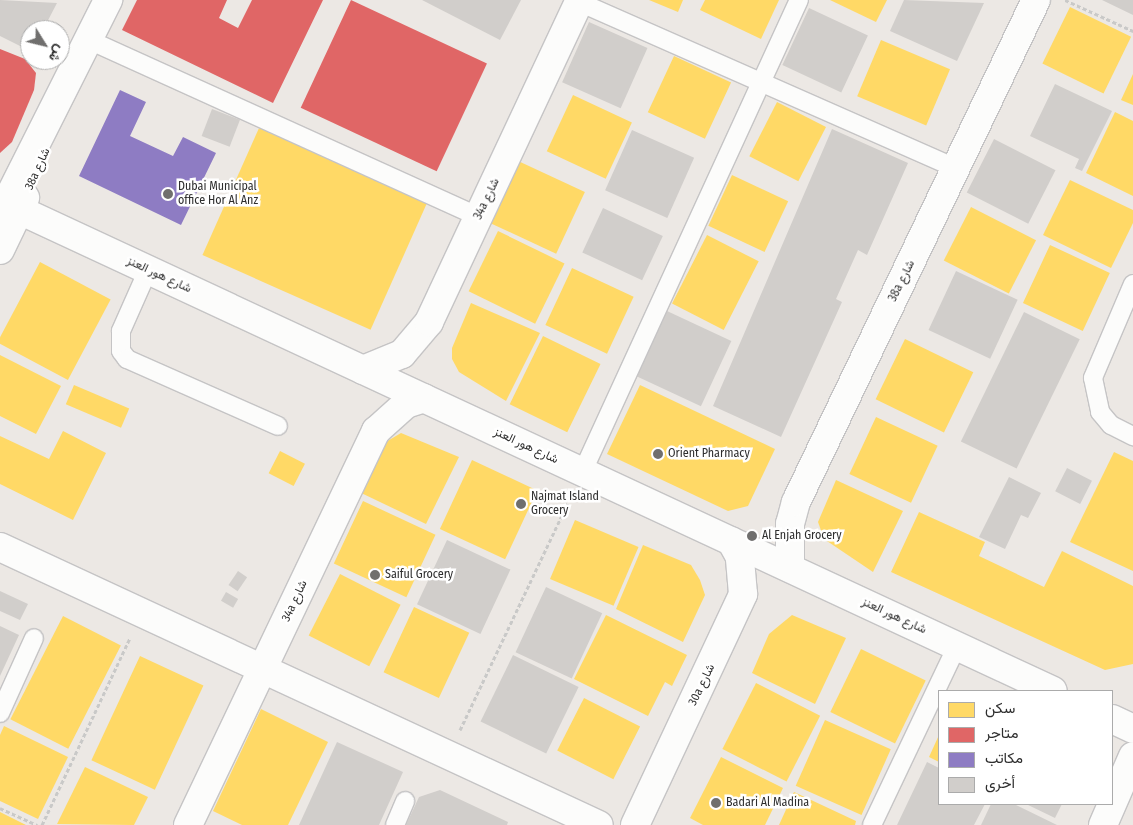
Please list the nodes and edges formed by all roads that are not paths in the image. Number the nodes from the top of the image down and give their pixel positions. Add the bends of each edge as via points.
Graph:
1 (108, 0) edge
2 (799, 0) edge
3 (1036, 0) edge
4 (579, 1) edge
5 (89, 40) junction
6 (760, 82) junction
7 (956, 168) junction
8 (6, 207) edge
9 (479, 216) junction
10 (0, 250) edge
11 (148, 270) junction
12 (1133, 284) edge
13 (363, 370) junction
14 (424, 398) junction
15 (278, 426) dead end
16 (1133, 436) edge
17 (582, 473) junction
18 (731, 541) junction
19 (0, 547) edge
20 (790, 568) junction
21 (34, 638) dead end
22 (957, 646) junction
23 (262, 669) junction
24 (1051, 690) edge
25 (0, 712) edge
26 (1113, 719) edge
27 (1133, 729) edge
28 (1133, 756) edge
29 (1133, 794) edge
30 (405, 801) dead end
31 (1113, 802) edge
32 (1112, 805) edge
33 (188, 825) edge
34 (395, 825) edge
35 (599, 825) edge
36 (635, 825) edge
37 (872, 825) edge
38 (1103, 825) edge
39 (1114, 825) edge

1 - 5 street, 38a شارع
2 - 6 lane
3 - 7 street, 38a شارع
4 - 6 lane
4 - 9 street, 34a شارع
5 - 8 street, 38a شارع via 68,85 57,126
5 - 9 lane
6 - 7 lane
6 - 17 lane
7 - 20 street, 38a شارع via 796,502 790,524
8 - 10 street, 38a شارع
8 - 11 street, شارع هور العنز
9 - 13 street, 34a شارع via 418,340 402,354
11 - 13 street, شارع هور العنز
11 - 15 lane via 121,331 121,351 127,358
12 - 16 lane via 1093,378 1100,412 1111,425
13 - 14 street, شارع هور العنز
14 - 17 street, شارع هور العنز
14 - 23 street, 34a شارع via 406,404 376,431
17 - 18 street, شارع هور العنز
18 - 20 street, شارع هور العنز
18 - 36 street, 30a شارع via 744,576 740,603
19 - 23 street
20 - 22 street, شارع هور العنز
21 - 25 lane
22 - 24 street, شارع هور العنز
22 - 37 lane
23 - 33 street, 34a شارع
23 - 35 street
26 - 27 street
28 - 31 street
29 - 39 street
30 - 34 lane
32 - 38 street

